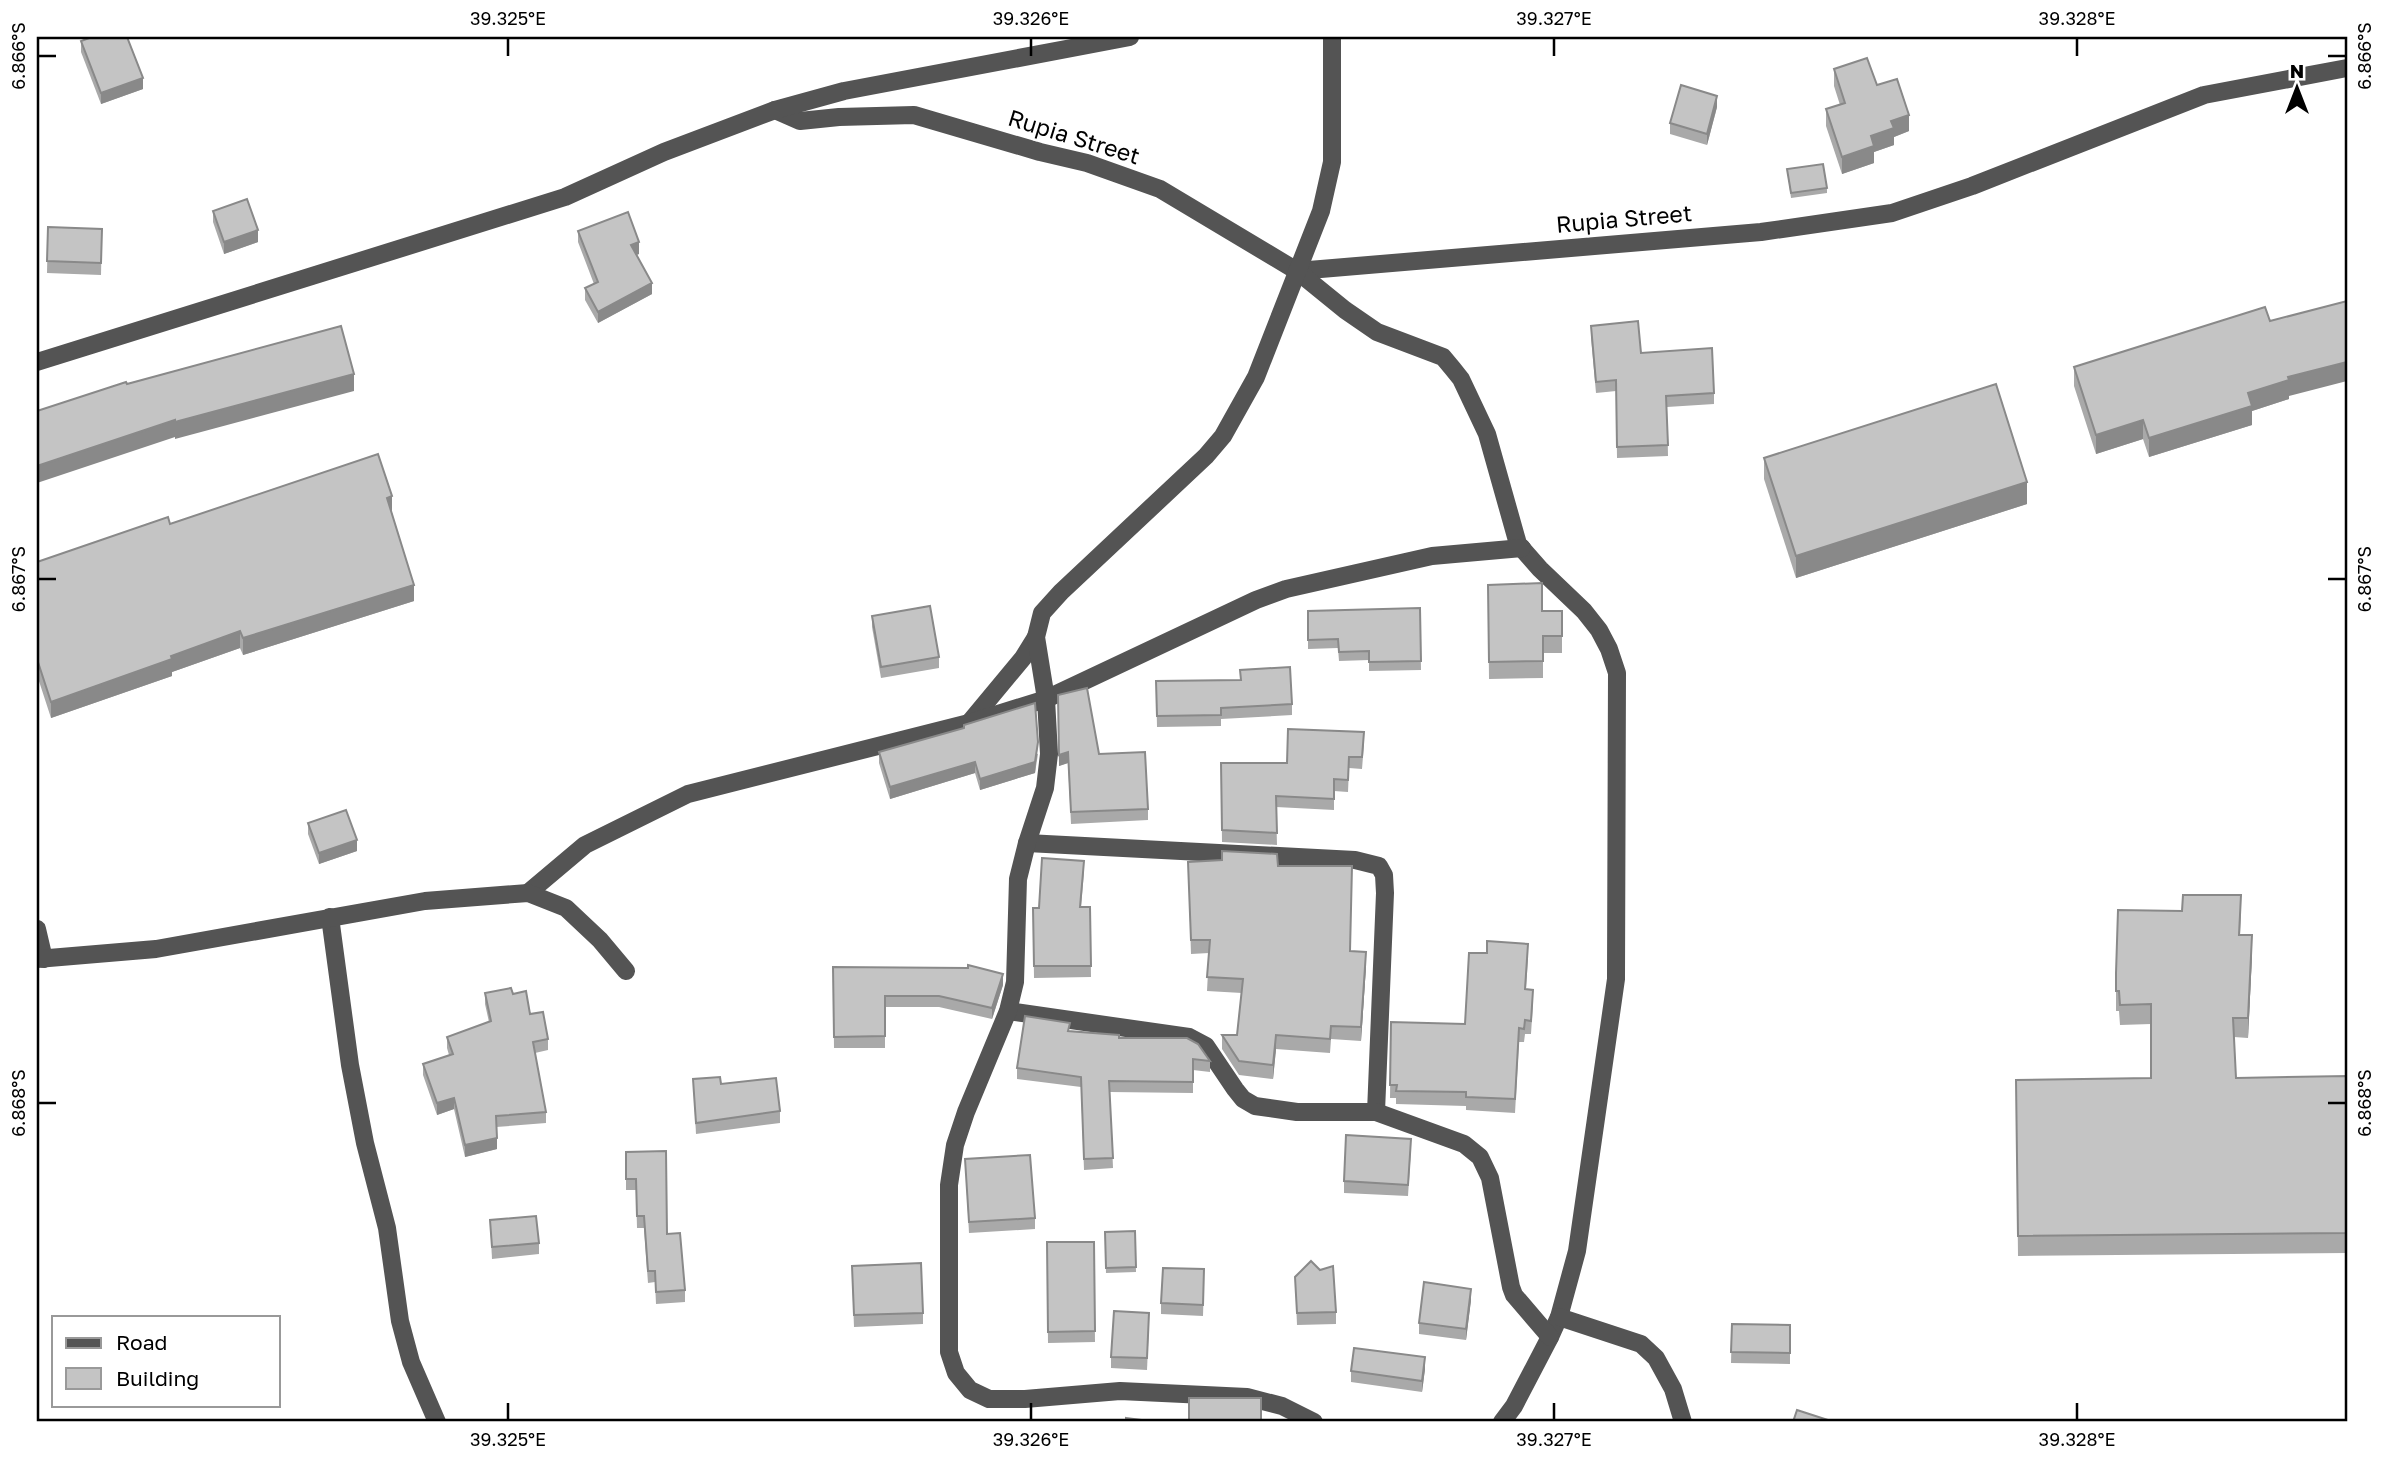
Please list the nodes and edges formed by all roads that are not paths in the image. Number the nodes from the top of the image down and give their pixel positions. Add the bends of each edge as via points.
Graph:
1 (1130, 37) edge
2 (1332, 37) edge
3 (2347, 68) edge
4 (775, 110) junction
5 (1297, 271) junction
6 (37, 362) edge
7 (1522, 548) junction
8 (1036, 637) junction
9 (1046, 699) junction
10 (969, 723) junction
11 (1027, 843) junction
12 (528, 893) junction
13 (331, 917) junction
14 (37, 929) edge
15 (41, 959) edge
16 (626, 971) dead end
17 (1008, 1010) junction
18 (1376, 1112) junction
19 (1559, 1317) junction
20 (1550, 1337) junction
21 (437, 1422) edge
22 (1314, 1422) edge
23 (1502, 1422) edge
24 (1683, 1422) edge

1 - 4 street via 844,91
2 - 5 street via 1332,162 1321,211
3 - 5 street, Rupia Street via 2204,94 1892,213 1761,232
4 - 5 street, Rupia Street via 800,121 914,116 1087,163 1160,189
4 - 6 street via 664,152 565,197
5 - 7 street via 1377,332 1443,357 1453,369 1487,434
5 - 8 street via 1256,377 1223,436 1189,474 1049,604 1038,622
7 - 9 street via 1432,556 1286,589
7 - 19 street via 1599,630 1617,673 1616,979 1577,1251
8 - 9 street
8 - 10 street
9 - 10 street
9 - 11 street via 1048,774
10 - 12 street via 688,794 585,845
11 - 17 street via 1018,879 1015,982
11 - 18 street via 1342,859 1379,866 1385,893
12 - 13 street via 425,901
12 - 16 street via 566,908
13 - 15 street via 156,949
13 - 21 street via 350,1065 387,1228 400,1321 411,1362
14 - 15 street
17 - 18 street via 1189,1037 1206,1046 1243,1099 1255,1106 1297,1112
17 - 22 street via 965,1112 949,1185 947,1335 956,1373 970,1390 989,1399 1120,1391 1247,1397 1282,1406
18 - 20 street via 1464,1144 1480,1157 1490,1178 1514,1295
19 - 20 street
19 - 24 street via 1641,1344 1656,1358
20 - 23 street

